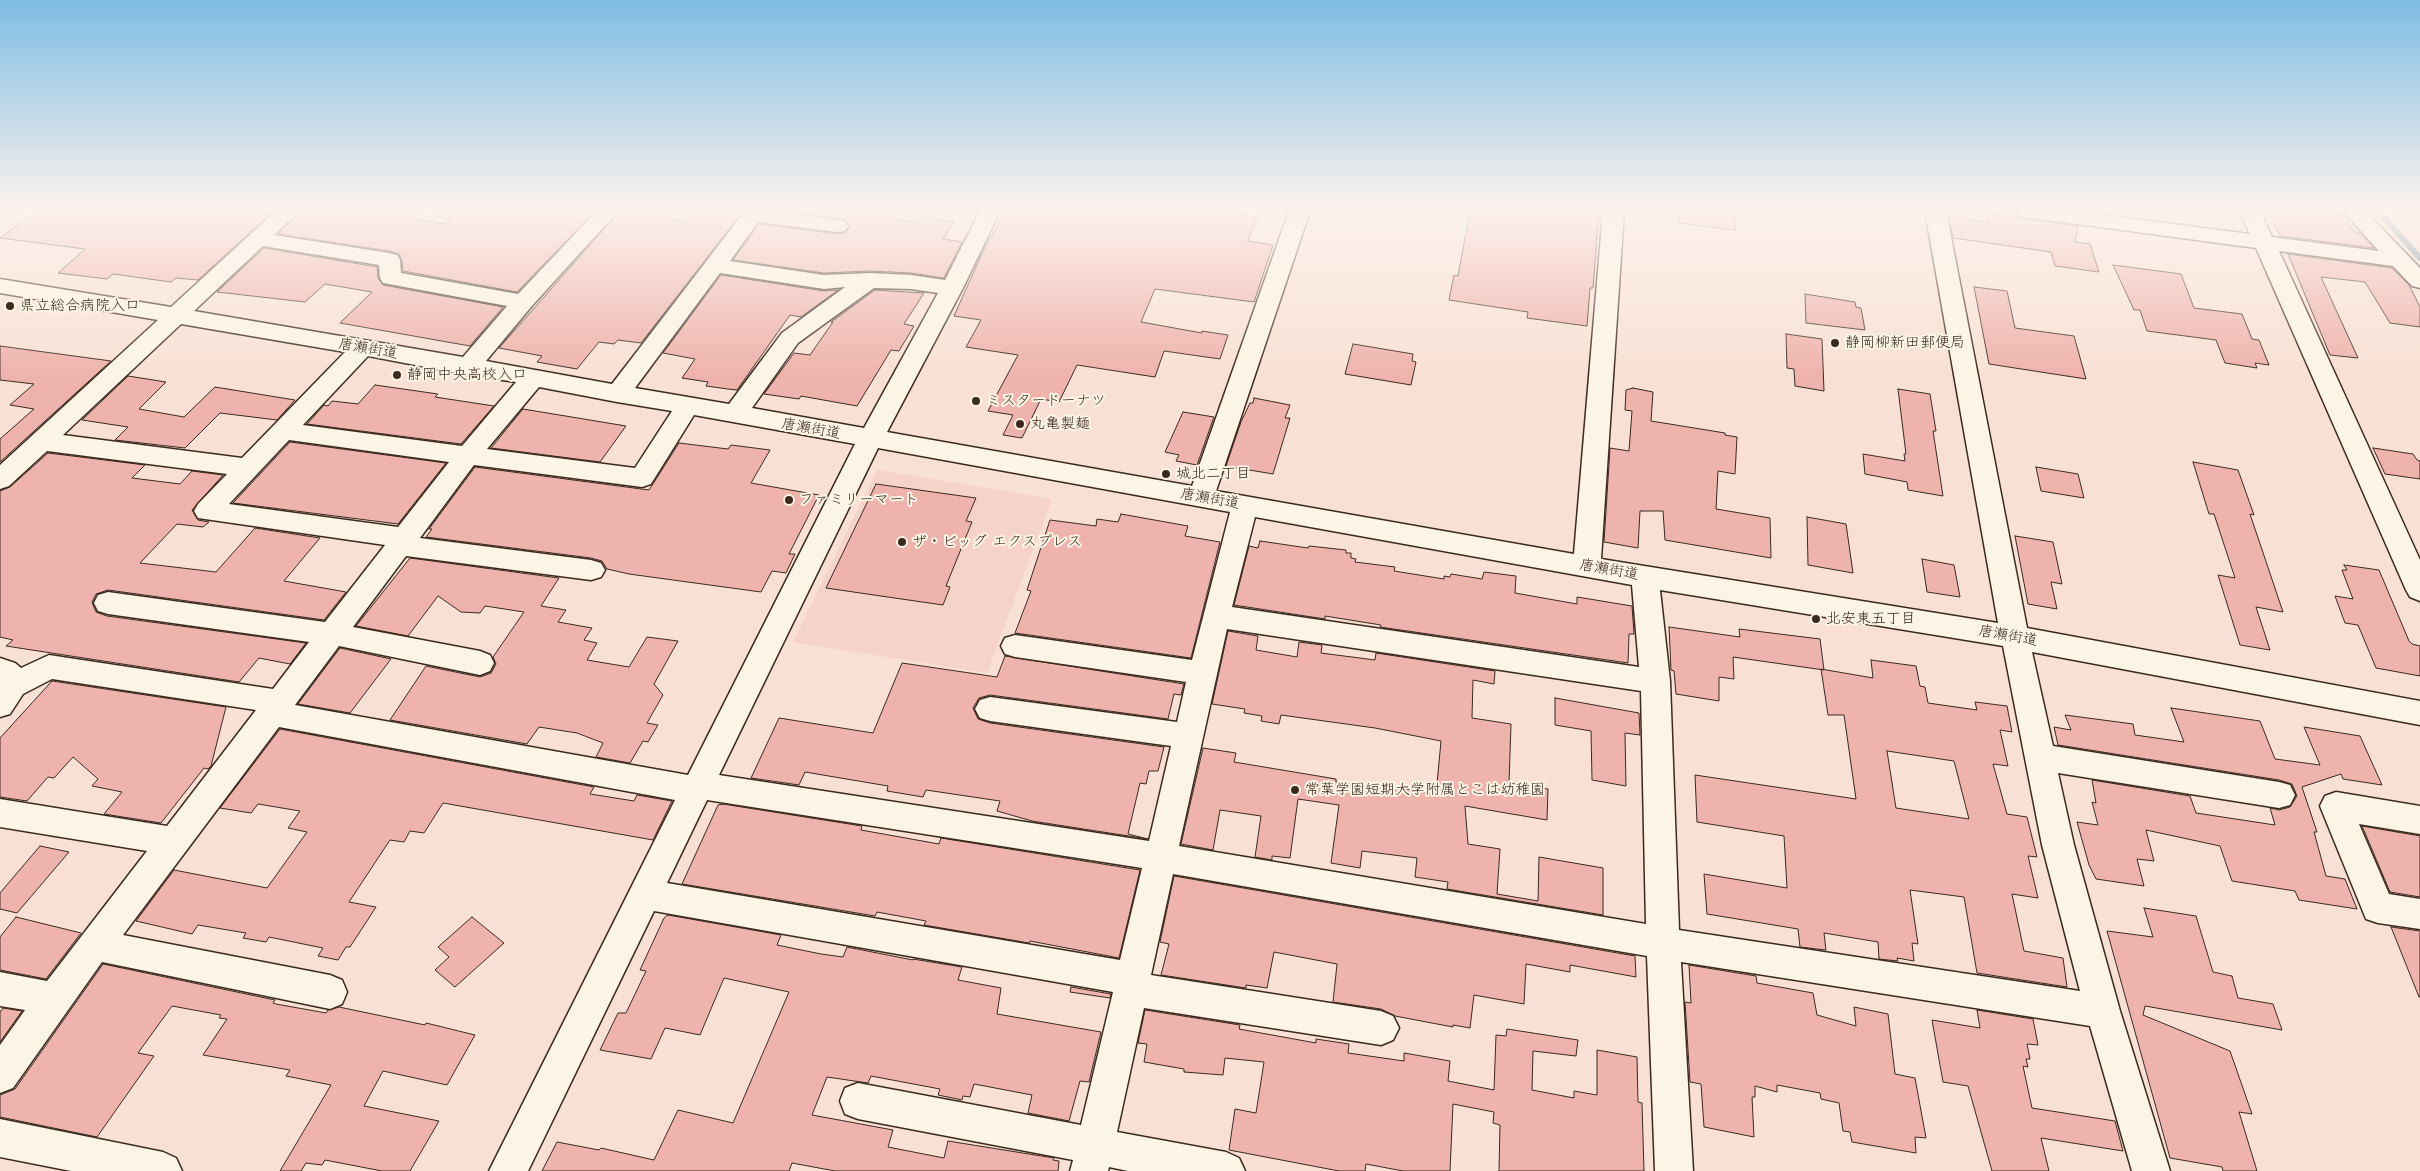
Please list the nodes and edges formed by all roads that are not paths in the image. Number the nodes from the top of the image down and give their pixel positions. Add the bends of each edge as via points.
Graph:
1 (712, 265) edge
2 (229, 266) edge
3 (390, 266) edge
4 (557, 266) edge
5 (716, 266) edge
6 (963, 266) edge
7 (1281, 266) edge
8 (1610, 266) edge
9 (1946, 266) edge
10 (2275, 266) edge
11 (2405, 266) edge
12 (870, 280) junction
13 (2420, 281) edge
14 (0, 286) edge
15 (952, 288) junction
16 (523, 302) junction
17 (176, 315) junction
18 (363, 347) junction
19 (468, 368) junction
20 (532, 379) junction
21 (617, 394) junction
22 (687, 407) junction
23 (734, 415) junction
24 (283, 431) junction
25 (870, 440) junction
26 (41, 441) junction
27 (468, 455) junction
28 (247, 468) junction
29 (0, 480) edge
30 (1201, 498) junction
31 (1245, 505) junction
32 (402, 541) junction
33 (1587, 566) junction
34 (591, 570) dead end
35 (1645, 577) junction
36 (2420, 590) edge
37 (108, 603) dead end
38 (1216, 616) junction
39 (332, 634) junction
40 (2015, 637) junction
41 (1015, 646) dead end
42 (480, 663) dead end
43 (1203, 673) junction
44 (1655, 682) junction
45 (4, 687) edge
46 (276, 708) junction
47 (990, 709) dead end
48 (2420, 713) edge
49 (1189, 736) junction
50 (2040, 757) junction
51 (698, 787) junction
52 (2279, 795) dead end
53 (0, 813) edge
54 (2420, 820) edge
55 (174, 841) junction
56 (1161, 857) junction
57 (645, 894) junction
58 (2420, 914) edge
59 (1663, 943) junction
60 (95, 945) junction
61 (1132, 984) junction
62 (0, 988) edge
63 (330, 992) dead end
64 (54, 999) junction
65 (2103, 1011) junction
66 (1381, 1028) dead end
67 (0, 1075) edge
68 (858, 1101) dead end
69 (0, 1138) edge
70 (1092, 1159) edge
71 (163, 1171) edge
72 (508, 1171) edge
73 (1226, 1171) edge
74 (1674, 1171) edge
75 (2151, 1171) edge

1 - 21 street
2 - 17 street
3 - 16 street via 391,278
4 - 16 street
5 - 12 street via 824,282
6 - 15 street
7 - 30 street
8 - 33 street
9 - 40 street
10 - 36 street
11 - 13 street
12 - 15 street
12 - 23 street via 790,338
14 - 17 street, 唐瀬街道
15 - 25 street
16 - 19 street
17 - 18 street, 唐瀬街道
17 - 26 street
18 - 19 street, 唐瀬街道
18 - 24 street
19 - 20 street, 唐瀬街道
20 - 21 street, 唐瀬街道
20 - 27 street
21 - 22 street, 唐瀬街道
22 - 23 street, 唐瀬街道
22 - 27 street via 642,478
23 - 25 street, 唐瀬街道
24 - 27 street
24 - 28 street
25 - 30 street, 唐瀬街道
25 - 51 street
26 - 28 street
26 - 29 street
27 - 32 street
28 - 32 street via 207,511
30 - 31 street, 唐瀬街道
31 - 33 street, 唐瀬街道
31 - 38 street
32 - 34 street
32 - 39 street
33 - 35 street, 唐瀬街道
35 - 40 street, 唐瀬街道
35 - 44 street
37 - 39 street
38 - 43 street
38 - 44 street
39 - 42 street
39 - 46 street
40 - 48 street, 唐瀬街道
40 - 50 street
41 - 43 street
43 - 49 street
44 - 59 street
45 - 46 street via 48,667
46 - 51 street
46 - 55 street
47 - 49 street
49 - 56 street
50 - 52 street
50 - 65 street via 2058,845
51 - 56 street
51 - 57 street
53 - 55 street
54 - 58 street via 2336,806 2378,908
55 - 60 street
56 - 59 street
56 - 61 street
57 - 61 street
57 - 72 street
59 - 65 street
59 - 74 street
60 - 63 street
60 - 64 street
61 - 66 street
61 - 70 street
62 - 64 street
64 - 67 street
65 - 75 street
68 - 70 street
69 - 71 street
70 - 73 street

